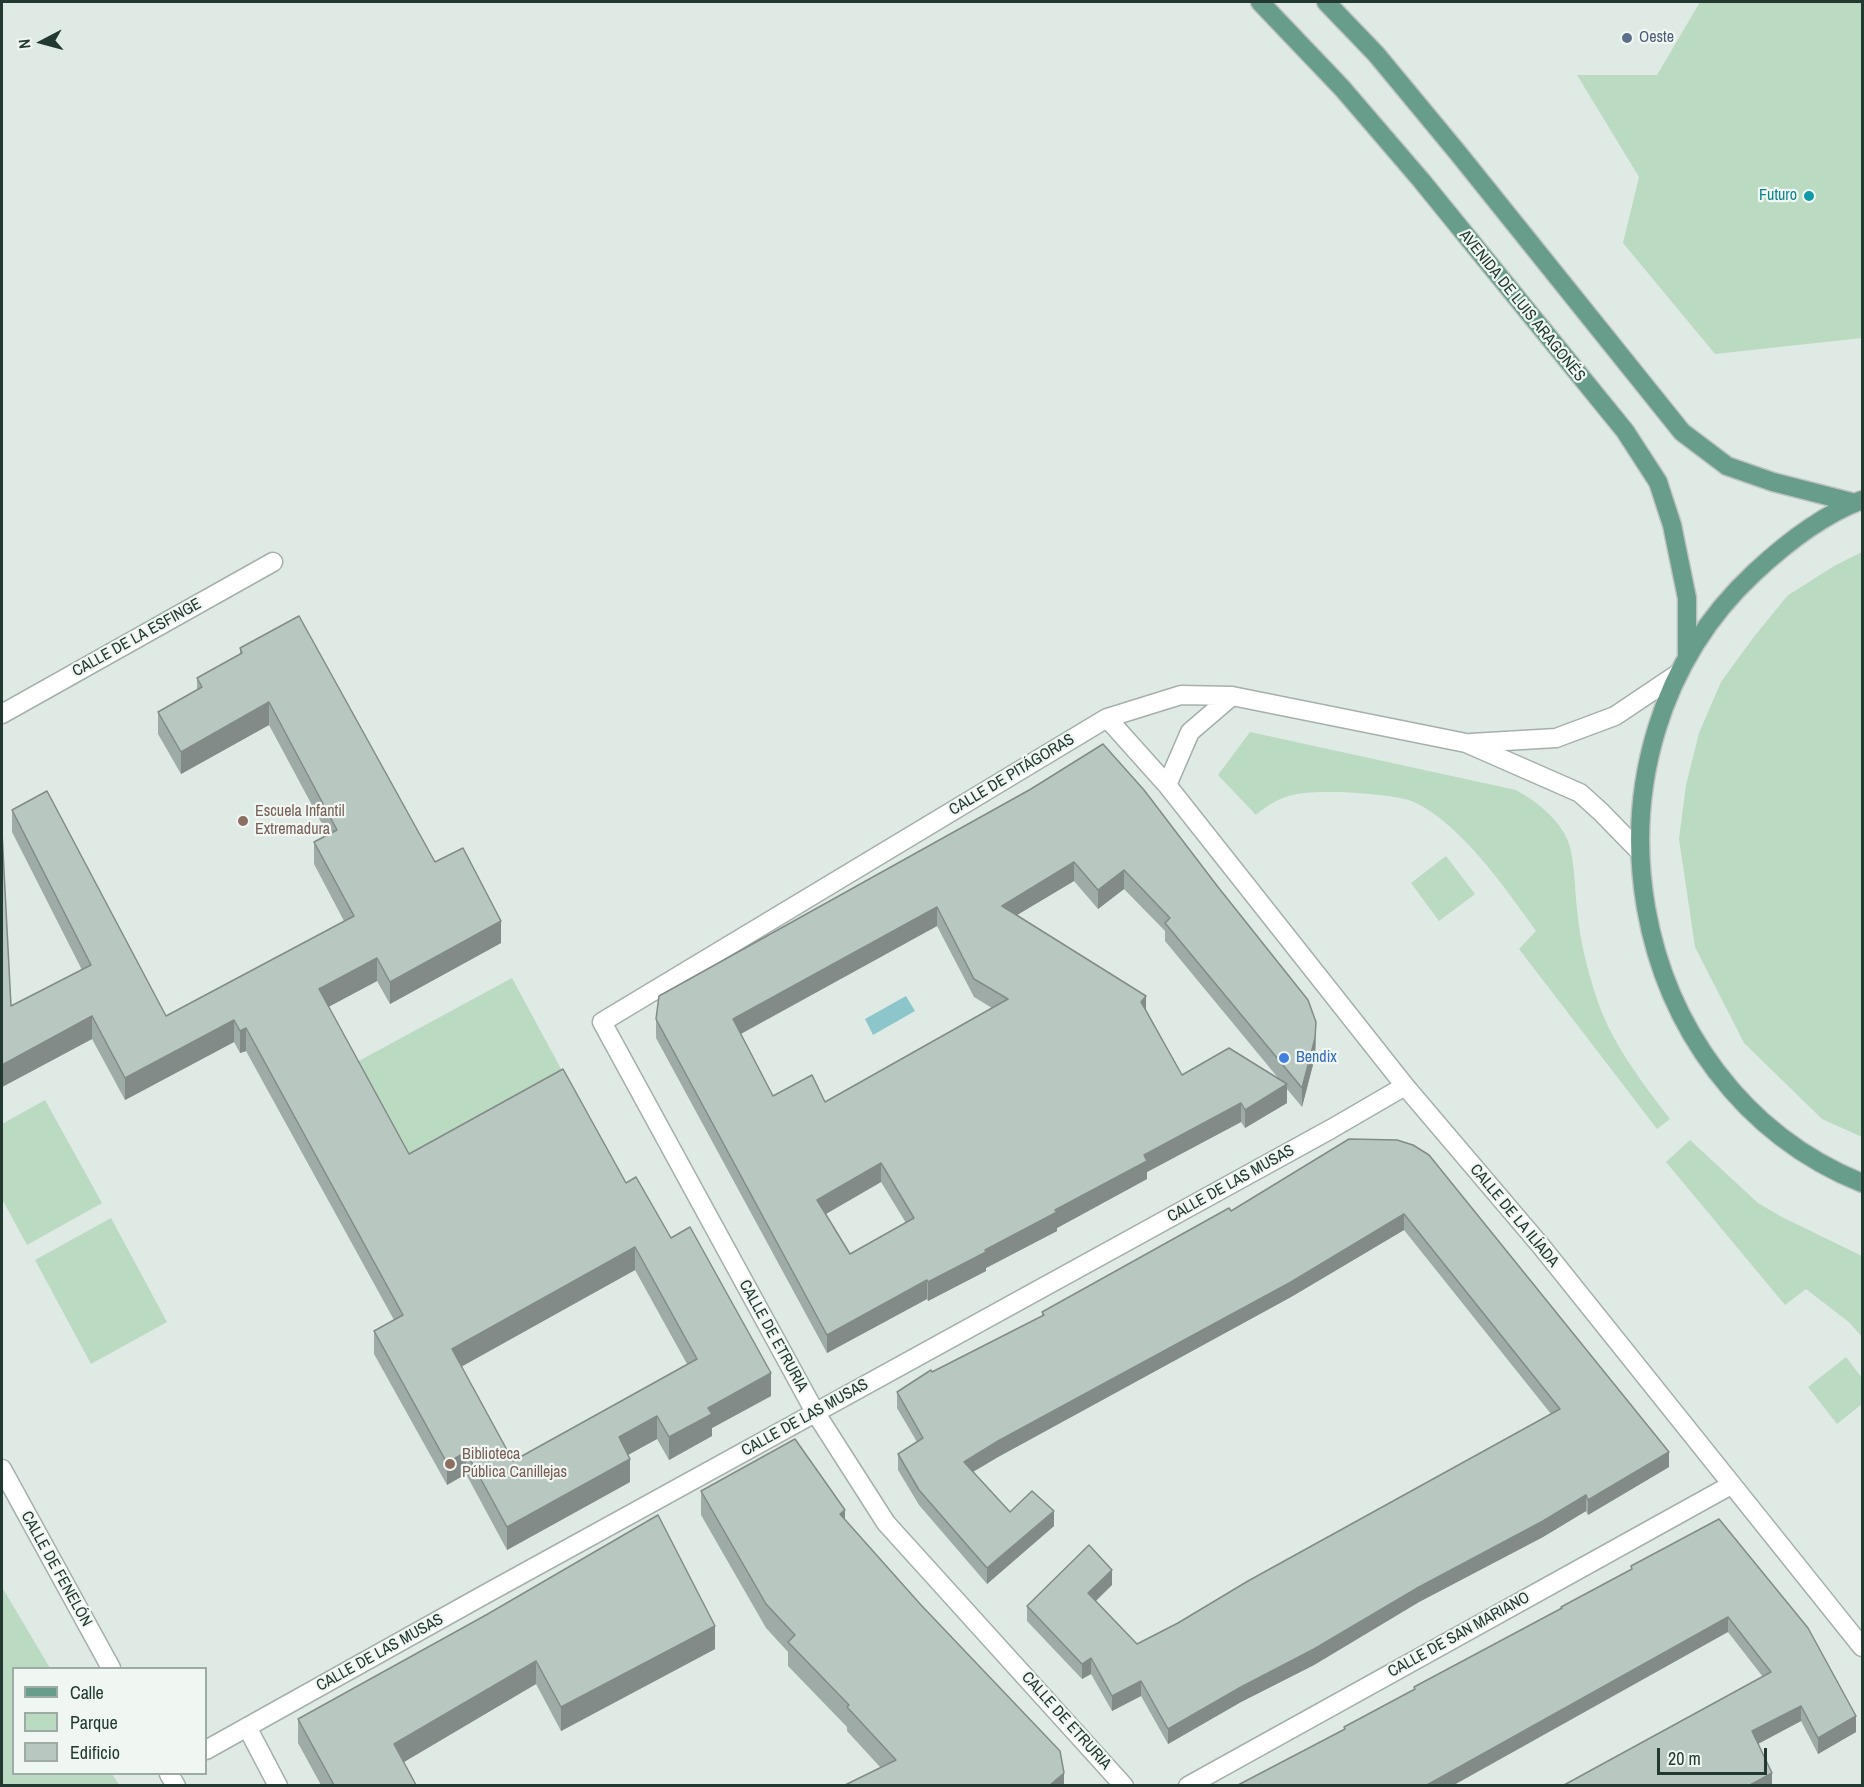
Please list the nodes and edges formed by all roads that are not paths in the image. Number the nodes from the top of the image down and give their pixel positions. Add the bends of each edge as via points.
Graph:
1 (1260, 2) edge
2 (1326, 2) edge
3 (1859, 502) edge
4 (273, 562) dead end
5 (1683, 665) junction
6 (1233, 696) junction
7 (2, 714) edge
8 (1107, 718) junction
9 (1466, 743) junction
10 (1167, 785) junction
11 (1639, 851) junction
12 (602, 1022) joint
13 (1405, 1086) junction
14 (1863, 1183) edge
15 (815, 1412) junction
16 (2, 1469) edge
17 (1731, 1485) junction
18 (1863, 1647) edge
19 (110, 1667) edge
20 (247, 1727) junction
21 (207, 1749) edge
22 (278, 1785) edge
23 (1125, 1785) edge
24 (1188, 1785) edge

1 - 5 main road, AVENIDA DE LUIS ARAGONÉS via 1342,88 1413,172 1625,431 1658,482 1672,525 1687,598
2 - 3 main road via 1376,54 1682,432 1727,466 1773,482
3 - 5 main road via 1814,525 1743,583 1713,618
4 - 7 street, CALLE DE LA ESFINGE
5 - 9 street, CALLE DE PITÁGORAS via 1615,716 1556,738
5 - 11 main road via 1661,714 1649,756 1641,802
6 - 8 street, CALLE DE PITÁGORAS via 1181,695
6 - 9 street, CALLE DE PITÁGORAS
6 - 10 street via 1190,732
8 - 10 street, CALLE DE LA ILÍADA
8 - 12 street, CALLE DE PITÁGORAS
9 - 11 street, CALLE DE PITÁGORAS via 1580,794
10 - 13 street, CALLE DE LA ILÍADA
11 - 14 main road via 1646,917 1665,980 1688,1027 1719,1074 1790,1143
12 - 15 street, CALLE DE ETRURIA
13 - 15 street, CALLE DE LAS MUSAS via 1332,1130
13 - 17 street, CALLE DE LA ILÍADA via 1540,1246
15 - 20 street, CALLE DE LAS MUSAS
15 - 23 street, CALLE DE ETRURIA via 886,1523
16 - 19 street, CALLE DE FENELÓN
17 - 18 street, CALLE DE LA ILÍADA
17 - 24 street, CALLE DE SAN MARIANO
20 - 21 street, CALLE DE LAS MUSAS
20 - 22 street

